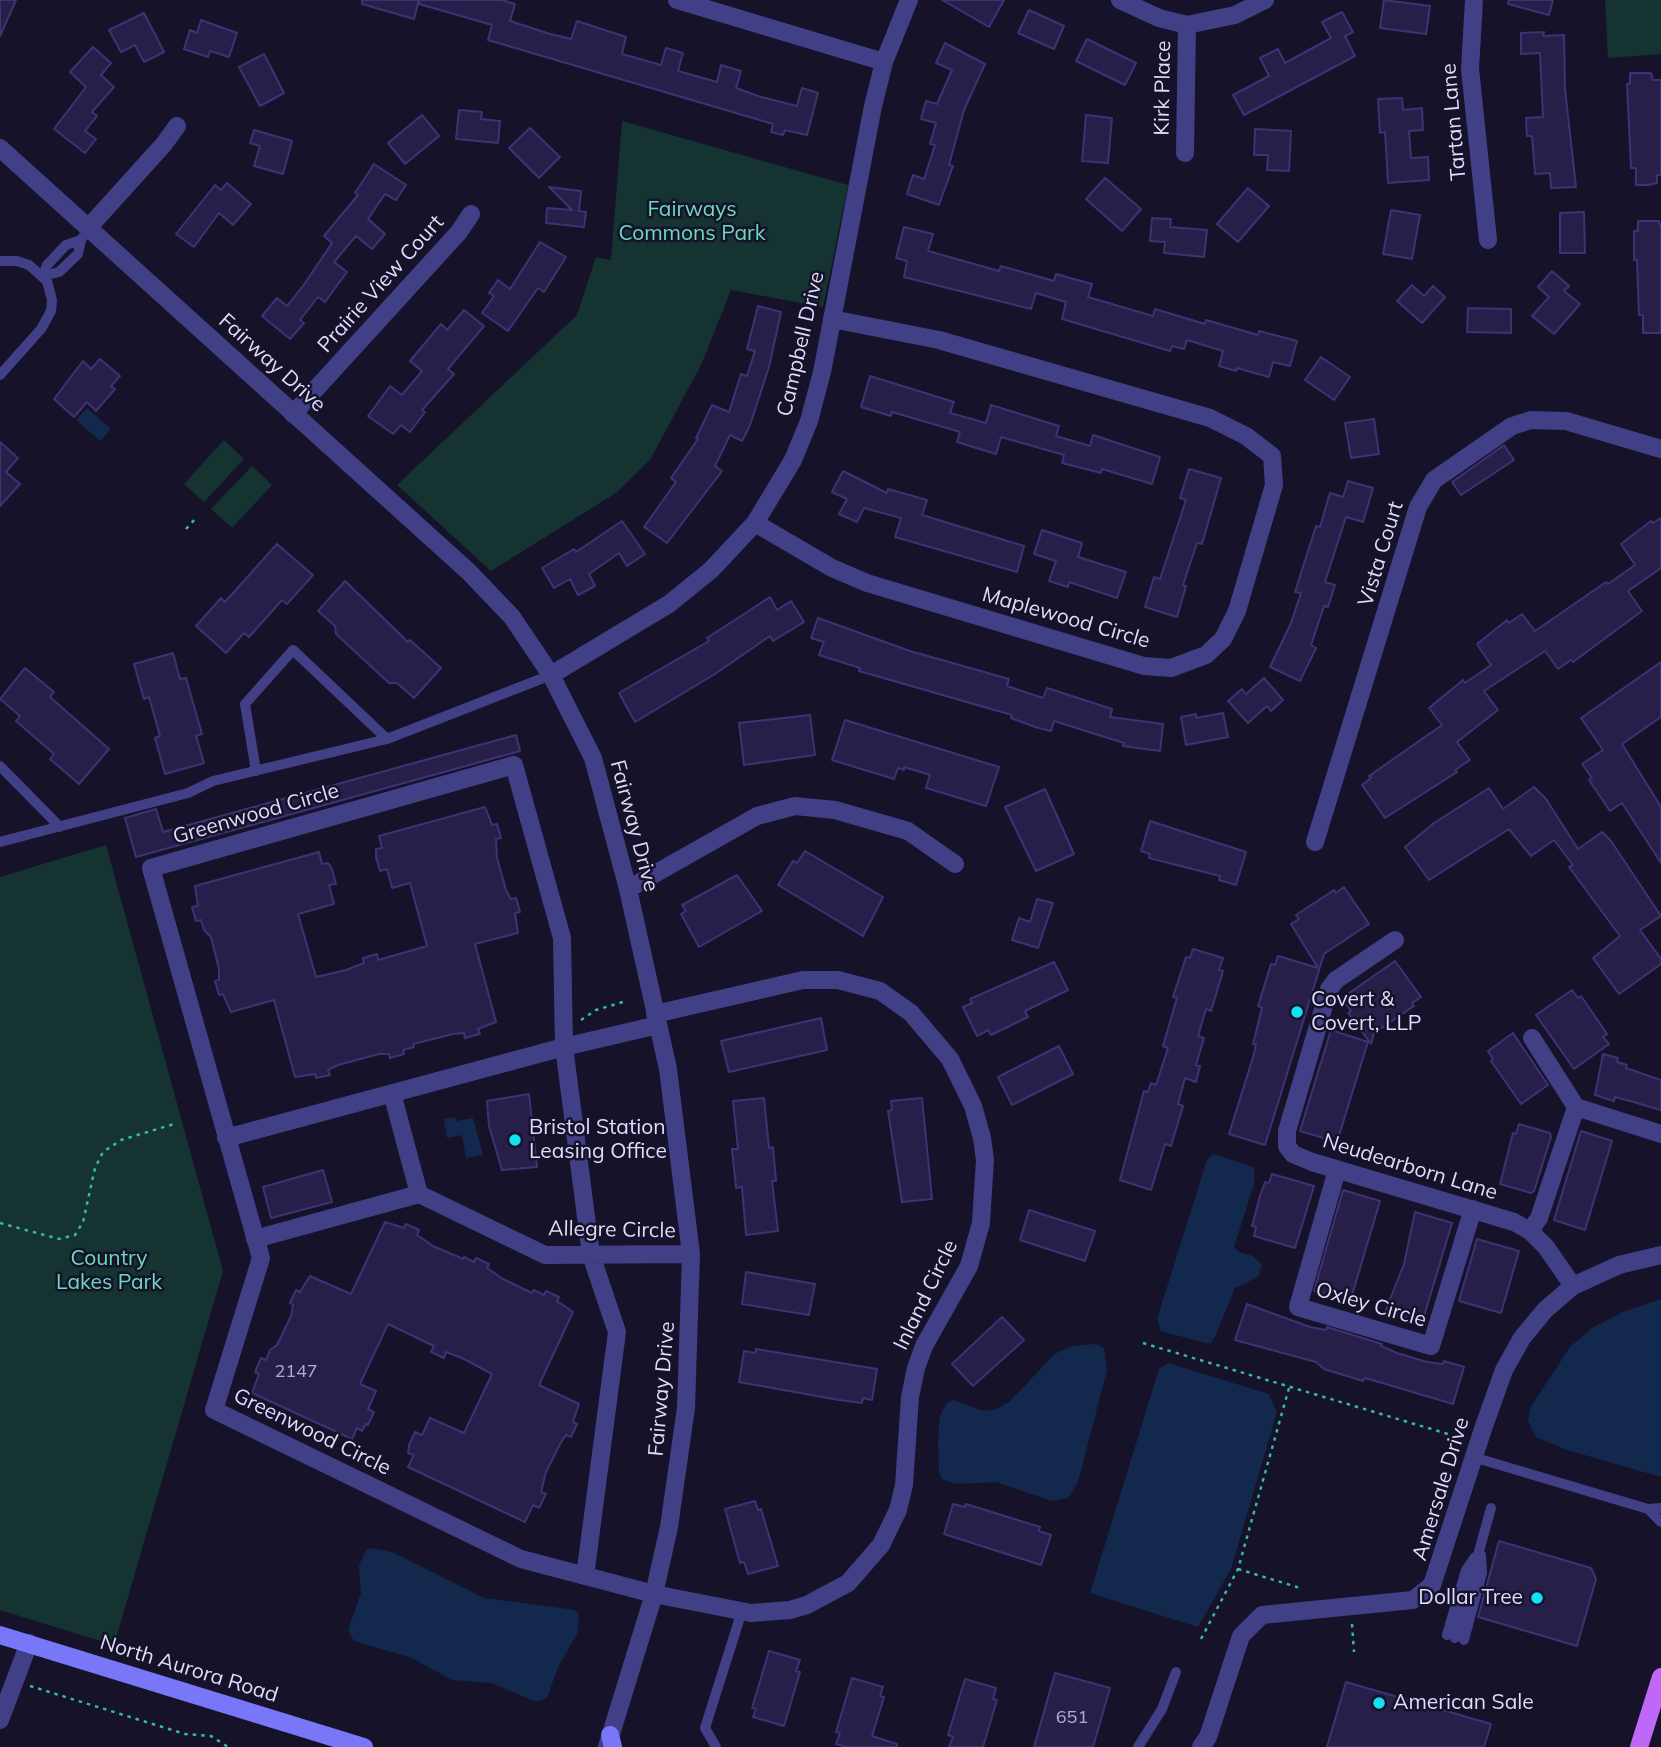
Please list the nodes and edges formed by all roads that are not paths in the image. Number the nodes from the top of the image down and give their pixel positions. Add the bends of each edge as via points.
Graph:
1 (677, 0) edge
2 (909, 0) edge
3 (1120, 0) edge
4 (1265, 0) edge
5 (1474, 0) edge
6 (1187, 25) junction
7 (884, 62) junction
8 (177, 126) dead end
9 (0, 148) edge
10 (1185, 153) dead end
11 (471, 214) dead end
12 (85, 233) junction
13 (1488, 240) dead end
14 (0, 261) edge
15 (43, 276) junction
16 (832, 319) junction
17 (0, 375) edge
18 (293, 414) junction
19 (1661, 449) edge
20 (755, 523) junction
21 (551, 675) junction
22 (387, 739) junction
23 (0, 766) edge
24 (256, 771) junction
25 (60, 827) junction
26 (0, 842) edge
27 (1315, 842) dead end
28 (954, 864) dead end
29 (628, 889) junction
30 (1395, 940) dead end
31 (657, 1020) junction
32 (1532, 1038) dead end
33 (564, 1046) junction
34 (392, 1093) junction
35 (1576, 1107) junction
36 (1661, 1134) edge
37 (226, 1138) junction
38 (1337, 1170) junction
39 (419, 1194) junction
40 (1473, 1209) junction
41 (1530, 1231) junction
42 (256, 1239) junction
43 (691, 1254) junction
44 (591, 1255) junction
45 (1661, 1255) edge
46 (1573, 1286) junction
47 (1473, 1457) junction
48 (1492, 1508) dead end
49 (1661, 1508) edge
50 (1648, 1509) junction
51 (1661, 1522) edge
52 (1481, 1548) junction
53 (585, 1576) junction
54 (654, 1594) junction
55 (742, 1611) junction
56 (0, 1635) edge
57 (29, 1643) junction
58 (1176, 1672) dead end
59 (1661, 1677) edge
60 (0, 1720) edge
61 (610, 1743) edge
62 (364, 1747) edge
63 (716, 1747) edge
64 (1138, 1747) edge
65 (1201, 1747) edge
66 (1639, 1747) edge

1 - 7 street
2 - 7 street, Campbell Drive
3 - 6 street
4 - 6 street via 1234,15
5 - 13 street, Tartan Lane via 1470,69
6 - 10 street, Kirk Place
7 - 16 street, Campbell Drive
8 - 12 street
9 - 12 street, Fairway Drive
11 - 18 street, Prairie View Court via 460,232
12 - 15 lane via 66,245
12 - 18 street, Fairway Drive
14 - 15 lane via 29,265
15 - 17 lane via 51,289 51,311
16 - 20 street, Campbell Drive via 809,421 793,460
16 - 20 street, Maplewood Circle via 939,340 1210,418 1246,436 1272,456 1275,485 1237,611 1223,639 1206,655 1171,668 1144,666 867,583 832,569
18 - 21 street, Fairway Drive via 469,572 512,617
19 - 27 street, Vista Court via 1566,421 1531,420 1512,426 1434,480 1418,507
20 - 21 street, Campbell Drive via 711,570 668,604
21 - 22 lane
21 - 29 street, Fairway Drive via 593,758
22 - 24 lane
22 - 24 lane via 293,650 244,704
23 - 25 lane
24 - 25 lane
25 - 26 lane
28 - 29 street via 908,831 835,810 795,806 757,816
29 - 31 street, Fairway Drive
30 - 38 street, Neudearborn Lane via 1329,989 1287,1131 1293,1154
31 - 33 street
31 - 43 street, Fairway Drive via 677,1122
31 - 55 street, Inland Circle via 803,981 838,980 880,991 911,1013 950,1059 973,1106 984,1149 985,1194 977,1242 916,1368 904,1485 889,1532 864,1568 831,1594 790,1610
32 - 35 street
33 - 34 street
33 - 37 street, Greenwood Circle via 562,938 513,765 150,868
33 - 44 street, Greenwood Circle
34 - 37 street
34 - 39 street
35 - 36 street
35 - 41 street via 1539,1218
37 - 42 street, Greenwood Circle
38 - 40 street, Neudearborn Lane
38 - 40 street, Oxley Circle via 1297,1307 1431,1346
39 - 42 street
39 - 44 street, Allegre Circle via 545,1255
40 - 41 street, Neudearborn Lane
41 - 46 street, Neudearborn Lane
42 - 53 street, Greenwood Circle via 261,1258 214,1410 521,1559
43 - 44 street, Allegre Circle
43 - 54 street, Fairway Drive via 686,1408
44 - 53 street, Greenwood Circle via 617,1332
45 - 46 street, Amersale Drive via 1619,1265
46 - 47 street, Amersale Drive via 1522,1338 1504,1370
47 - 50 lane
47 - 65 street, Amersale Drive via 1432,1585 1413,1600 1262,1615 1241,1636
48 - 52 lane
49 - 50 lane
50 - 51 lane
52 - 52 lane via 1482,1573 1455,1637 1466,1570
53 - 54 street, Greenwood Circle
54 - 55 street, Inland Circle
54 - 61 street, Fairway Drive
55 - 63 lane via 705,1728
56 - 57 main road, North Aurora Road
57 - 60 street
57 - 62 main road, North Aurora Road
58 - 64 lane via 1162,1709
59 - 66 main road

